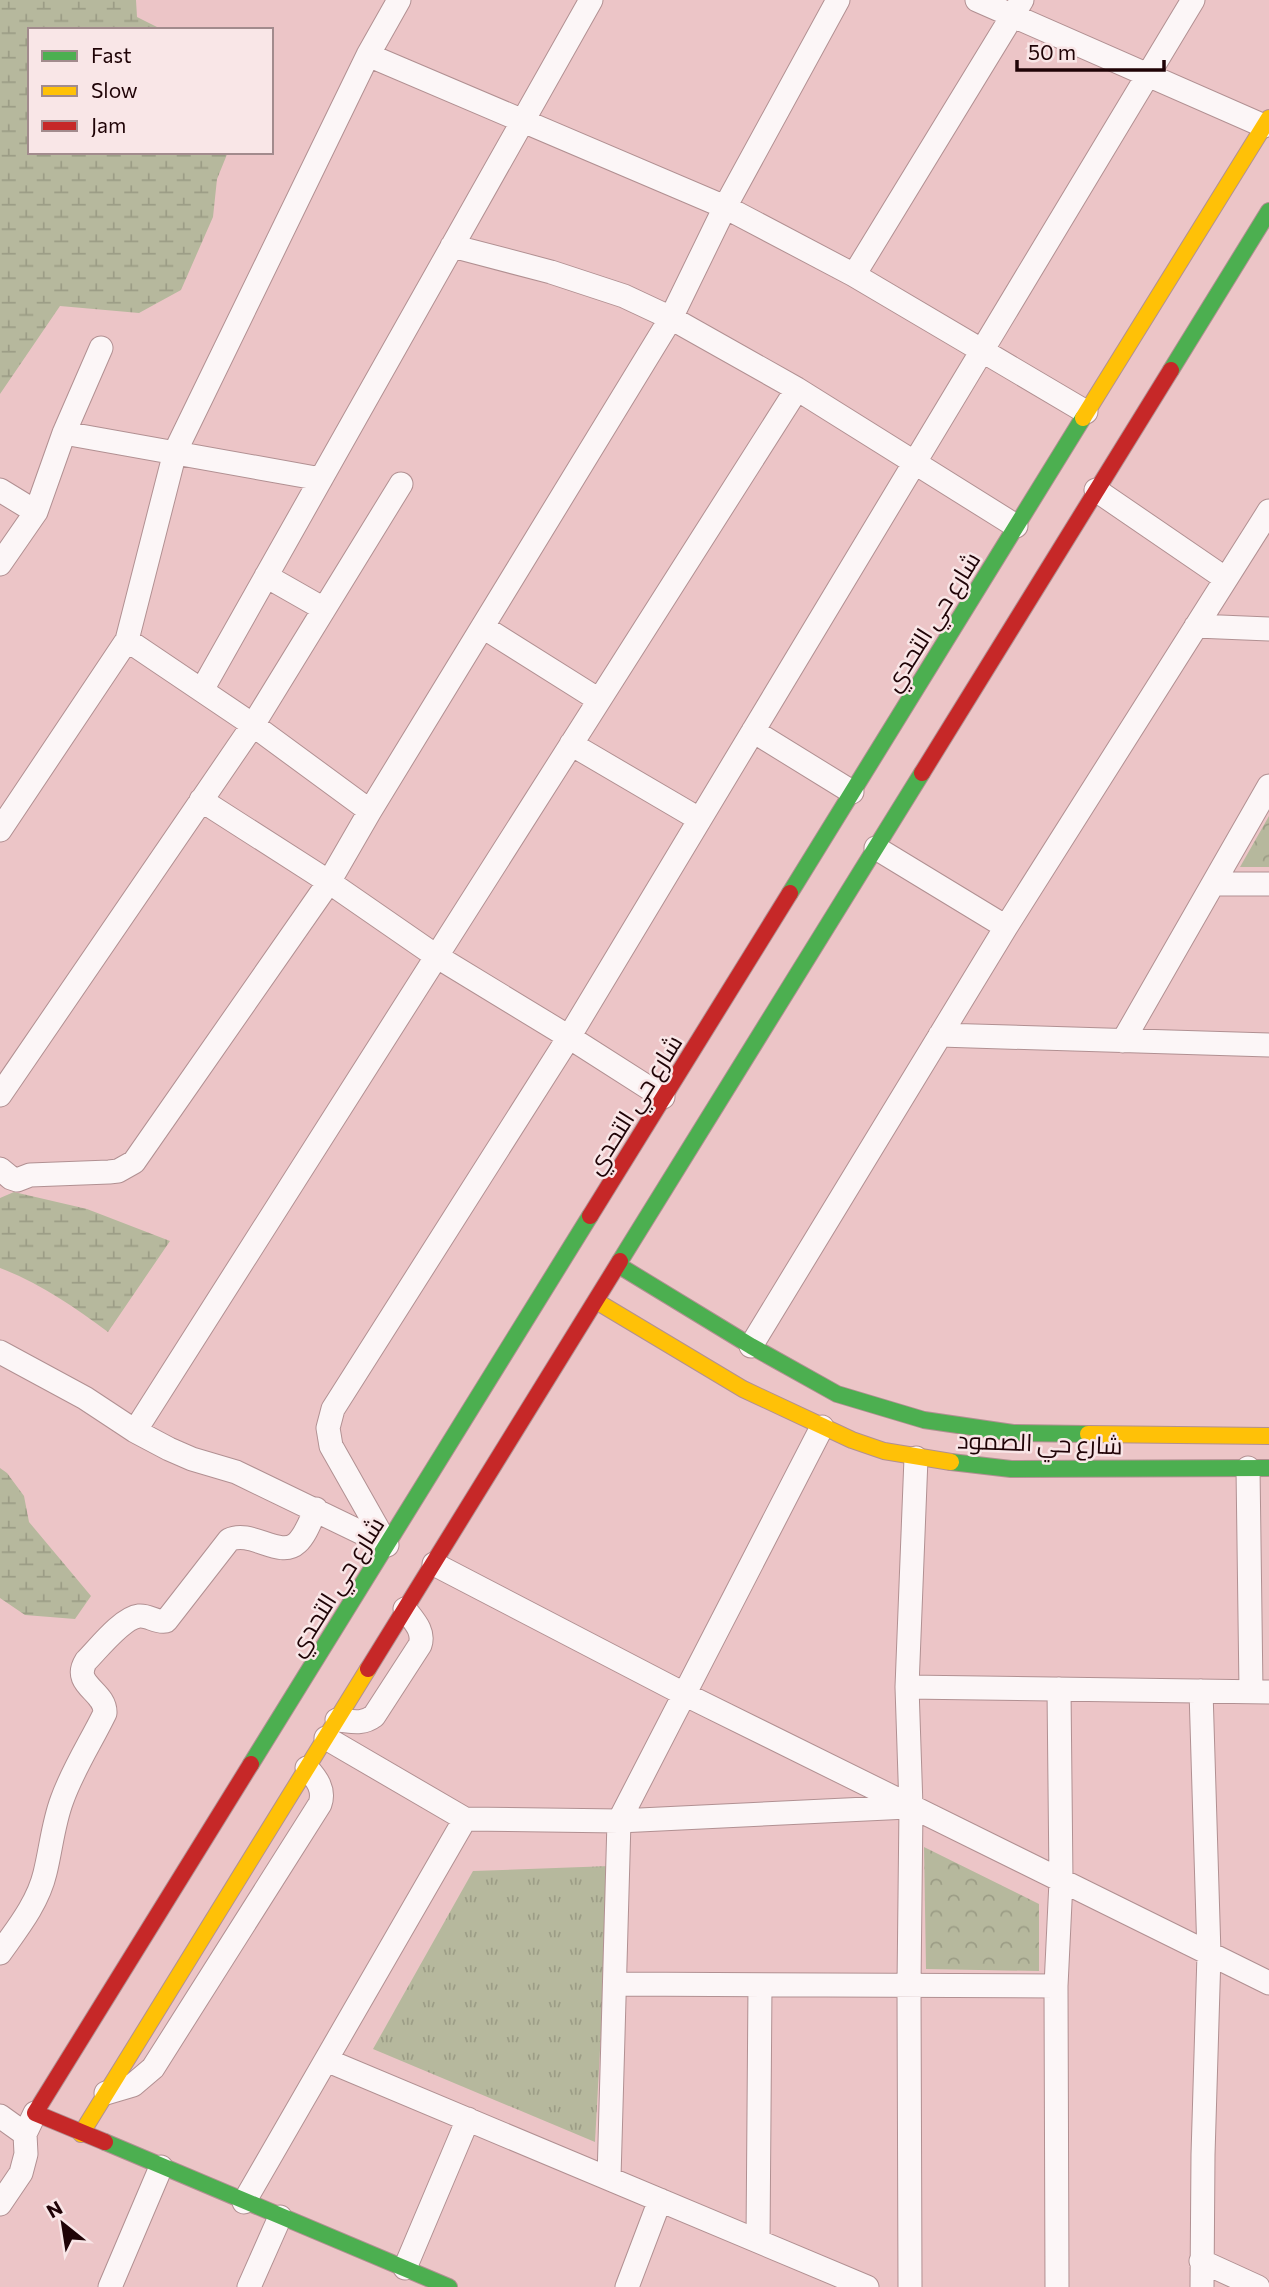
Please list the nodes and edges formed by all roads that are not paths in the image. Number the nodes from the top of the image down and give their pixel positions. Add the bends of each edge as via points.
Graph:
1 (399, 0) edge
2 (591, 0) edge
3 (838, 0) edge
4 (976, 0) edge
5 (1193, 0) edge
6 (1018, 8) edge
7 (368, 55) junction
8 (1147, 75) junction
9 (523, 121) junction
10 (1267, 122) edge
11 (725, 207) junction
12 (1269, 211) edge
13 (452, 246) junction
14 (854, 275) junction
15 (671, 318) junction
16 (101, 348) dead end
17 (981, 352) junction
18 (797, 388) junction
19 (1086, 412) junction
20 (64, 433) junction
21 (176, 452) junction
22 (914, 462) junction
23 (321, 479) junction
24 (401, 484) dead end
25 (0, 490) edge
26 (1096, 490) junction
27 (1269, 511) edge
28 (36, 512) junction
29 (1016, 526) junction
30 (0, 564) edge
31 (266, 576) junction
32 (1226, 579) junction
33 (324, 609) junction
34 (1196, 626) junction
35 (484, 627) junction
36 (1269, 629) edge
37 (127, 640) junction
38 (202, 690) junction
39 (599, 700) junction
40 (253, 725) junction
41 (753, 731) junction
42 (571, 744) junction
43 (1269, 786) edge
44 (852, 792) junction
45 (201, 800) junction
46 (370, 811) junction
47 (699, 820) junction
48 (0, 830) edge
49 (876, 848) junction
50 (328, 882) junction
51 (1214, 884) junction
52 (1269, 884) edge
53 (1006, 927) junction
54 (436, 956) junction
55 (940, 1035) junction
56 (569, 1037) junction
57 (1122, 1041) junction
58 (1269, 1045) edge
59 (0, 1095) edge
60 (663, 1097) junction
61 (0, 1169) edge
62 (618, 1265) junction
63 (596, 1301) junction
64 (694, 1312) junction
65 (751, 1346) junction
66 (673, 1348) junction
67 (0, 1352) edge
68 (493, 1373) junction
69 (492, 1401) dead end
70 (534, 1401) junction
71 (509, 1412) dead end
72 (822, 1427) junction
73 (135, 1431) junction
74 (1269, 1436) edge
75 (469, 1441) dead end
76 (444, 1452) junction
77 (486, 1452) dead end
78 (916, 1458) junction
79 (1259, 1468) edge
80 (485, 1479) junction
81 (316, 1509) junction
82 (387, 1545) junction
83 (433, 1564) junction
84 (405, 1609) junction
85 (907, 1686) junction
86 (1059, 1689) junction
87 (1201, 1691) junction
88 (1260, 1692) edge
89 (684, 1694) junction
90 (332, 1729) junction
91 (307, 1769) junction
92 (911, 1807) junction
93 (465, 1819) junction
94 (620, 1821) junction
95 (1061, 1881) junction
96 (171, 1892) junction
97 (217, 1914) junction
98 (157, 1943) dead end
99 (0, 1953) edge
100 (175, 1953) dead end
101 (1209, 1954) junction
102 (133, 1955) junction
103 (176, 1980) junction
104 (1269, 1983) edge
105 (615, 1984) junction
106 (760, 1984) junction
107 (909, 1985) junction
108 (1056, 1986) junction
109 (326, 2060) junction
110 (106, 2093) junction
111 (0, 2116) edge
112 (468, 2119) junction
113 (30, 2124) junction
114 (81, 2134) junction
115 (161, 2167) junction
116 (609, 2178) junction
117 (660, 2200) junction
118 (244, 2202) junction
119 (0, 2204) edge
120 (280, 2217) junction
121 (758, 2241) junction
122 (1201, 2261) junction
123 (403, 2277) edge
124 (432, 2284) edge
125 (110, 2287) edge
126 (249, 2287) edge
127 (449, 2287) edge
128 (628, 2287) edge
129 (867, 2287) edge
130 (910, 2287) edge
131 (1057, 2287) edge
132 (1202, 2287) edge
133 (1258, 2287) edge

1 - 7 street
2 - 9 street
3 - 11 street
4 - 6 street
5 - 8 street
6 - 8 street
6 - 14 street
7 - 9 street
7 - 21 street
8 - 10 street
8 - 17 street
9 - 11 street
9 - 13 street
10 - 19 main road, شارع حي التحدي
11 - 14 street
11 - 15 street
12 - 26 main road
13 - 15 street via 551,272 624,296
13 - 23 street
14 - 17 street
15 - 18 street
15 - 35 street
16 - 20 street
17 - 19 street
17 - 22 street
18 - 22 street
18 - 39 street
19 - 29 main road, شارع حي التحدي
20 - 21 street
20 - 28 street
21 - 23 street
21 - 37 street
22 - 29 street
22 - 41 street
23 - 31 street
24 - 33 street
25 - 28 street
26 - 32 street
26 - 49 main road
27 - 32 street
28 - 30 street
29 - 44 main road, شارع حي التحدي
31 - 33 street
31 - 38 street
32 - 34 street
33 - 40 street
34 - 36 street
34 - 53 street
35 - 39 street
35 - 46 street
37 - 38 street
37 - 48 street
38 - 40 street
39 - 42 street
40 - 45 street
40 - 46 street
41 - 44 street
41 - 47 street
42 - 47 street
42 - 54 street
43 - 51 street
44 - 60 main road, شارع حي التحدي
45 - 50 street
45 - 59 street
46 - 50 street
47 - 56 street
49 - 53 street
49 - 62 main road
50 - 54 street
50 - 61 street via 134,1162 118,1171 30,1175 17,1180
51 - 52 street
51 - 57 street
53 - 55 street
54 - 56 street
54 - 73 street
55 - 57 street
55 - 65 street
56 - 60 street
56 - 82 street via 329,1419 331,1446
57 - 58 street
60 - 68 main road, شارع حي التحدي
62 - 63 main road
62 - 64 main road
63 - 66 main road, شارع حي الصمود
63 - 70 main road
64 - 65 main road
64 - 66 main road via 680,1315 673,1324
65 - 74 main road via 837,1394 968,1428 1013,1433
66 - 72 main road, شارع حي الصمود
67 - 73 street
68 - 69 main road via 488,1387
68 - 76 main road, شارع حي التحدي
70 - 71 main road via 523,1410
70 - 80 main road
72 - 78 main road, شارع حي الصمود
72 - 89 street
73 - 81 street
75 - 76 main road via 454,1443
76 - 82 main road, شارع حي التحدي
77 - 80 main road via 490,1466
78 - 79 main road, شارع حي الصمود via 1011,1469
78 - 85 street
79 - 88 street
80 - 83 main road
81 - 82 street
81 - 99 street via 299,1542 290,1547 240,1536 229,1540 166,1621 132,1618 86,1661 83,1680 102,1700 105,1713 63,1797 38,1892
82 - 96 main road, شارع حي التحدي
83 - 84 main road
83 - 89 street
84 - 90 main road
84 - 90 street via 421,1632 420,1645 374,1716
85 - 86 street
85 - 92 street
86 - 87 street
86 - 95 street
87 - 88 street
87 - 101 street
89 - 92 street
89 - 94 street
90 - 91 main road
90 - 93 street
91 - 97 main road
91 - 110 street via 322,1792 320,1804 153,2068 132,2085
92 - 94 street
92 - 95 street
92 - 107 street
93 - 94 street
93 - 109 street
94 - 105 street
95 - 101 street
95 - 108 street
96 - 97 main road via 169,1906 181,1923 201,1927
96 - 102 main road, شارع حي التحدي
97 - 103 main road
98 - 102 main road via 143,1946
100 - 103 main road via 180,1966
101 - 104 street
101 - 122 street
102 - 113 main road, شارع حي التحدي
103 - 110 main road
105 - 106 street
105 - 116 street
106 - 107 street
106 - 121 street
107 - 108 street
107 - 130 street
108 - 131 street
109 - 112 street
109 - 118 street
110 - 114 main road
111 - 113 street
112 - 116 street
112 - 123 street
113 - 114 main road
113 - 119 street via 21,2174
114 - 115 main road
115 - 118 main road
115 - 125 street
116 - 117 street
117 - 121 street
117 - 128 street
118 - 120 main road
120 - 123 main road
120 - 126 street
121 - 129 street
122 - 132 street
122 - 133 street
123 - 124 main road
124 - 127 main road

